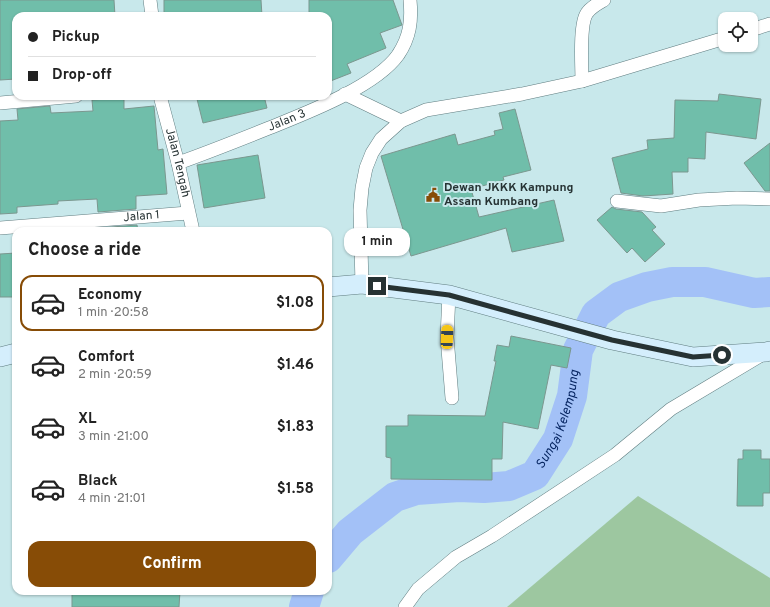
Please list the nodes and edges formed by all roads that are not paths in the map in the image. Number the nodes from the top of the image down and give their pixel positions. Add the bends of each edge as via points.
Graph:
1 (150, 0) edge
2 (410, 0) edge
3 (604, 0) edge
4 (152, 12) edge
5 (770, 24) edge
6 (758, 28) edge
7 (718, 40) edge
8 (582, 81) junction
9 (345, 94) junction
10 (33, 100) edge
11 (161, 100) edge
12 (0, 103) edge
13 (401, 121) junction
14 (178, 163) junction
15 (770, 199) edge
16 (617, 201) dead end
17 (188, 213) junction
18 (12, 227) edge
19 (13, 227) edge
20 (192, 227) edge
21 (0, 228) edge
22 (362, 284) junction
23 (332, 287) edge
24 (449, 295) junction
25 (768, 352) edge
26 (12, 354) edge
27 (0, 357) edge
28 (452, 398) dead end
29 (405, 607) edge

1 - 4 street
2 - 9 street, Jalan 3 via 412,13 408,37 398,56 376,76
3 - 8 street via 592,7 586,14 583,24
5 - 6 street
7 - 8 street
8 - 13 street via 426,110
9 - 13 street
9 - 14 street, Jalan 3 via 294,118
10 - 12 street
11 - 14 street, Jalan Tengah
13 - 22 street via 381,139 372,153 365,175 360,217
14 - 17 street, Jalan Tengah
15 - 16 street via 699,200 661,206
17 - 19 street, Jalan 1
17 - 20 street, Jalan Tengah
18 - 21 street, Jalan 1
22 - 23 main road
22 - 24 main road
24 - 25 main road via 612,340 693,357
24 - 28 street via 447,337
25 - 29 street via 671,409 615,455 456,557 418,589
26 - 27 main road

